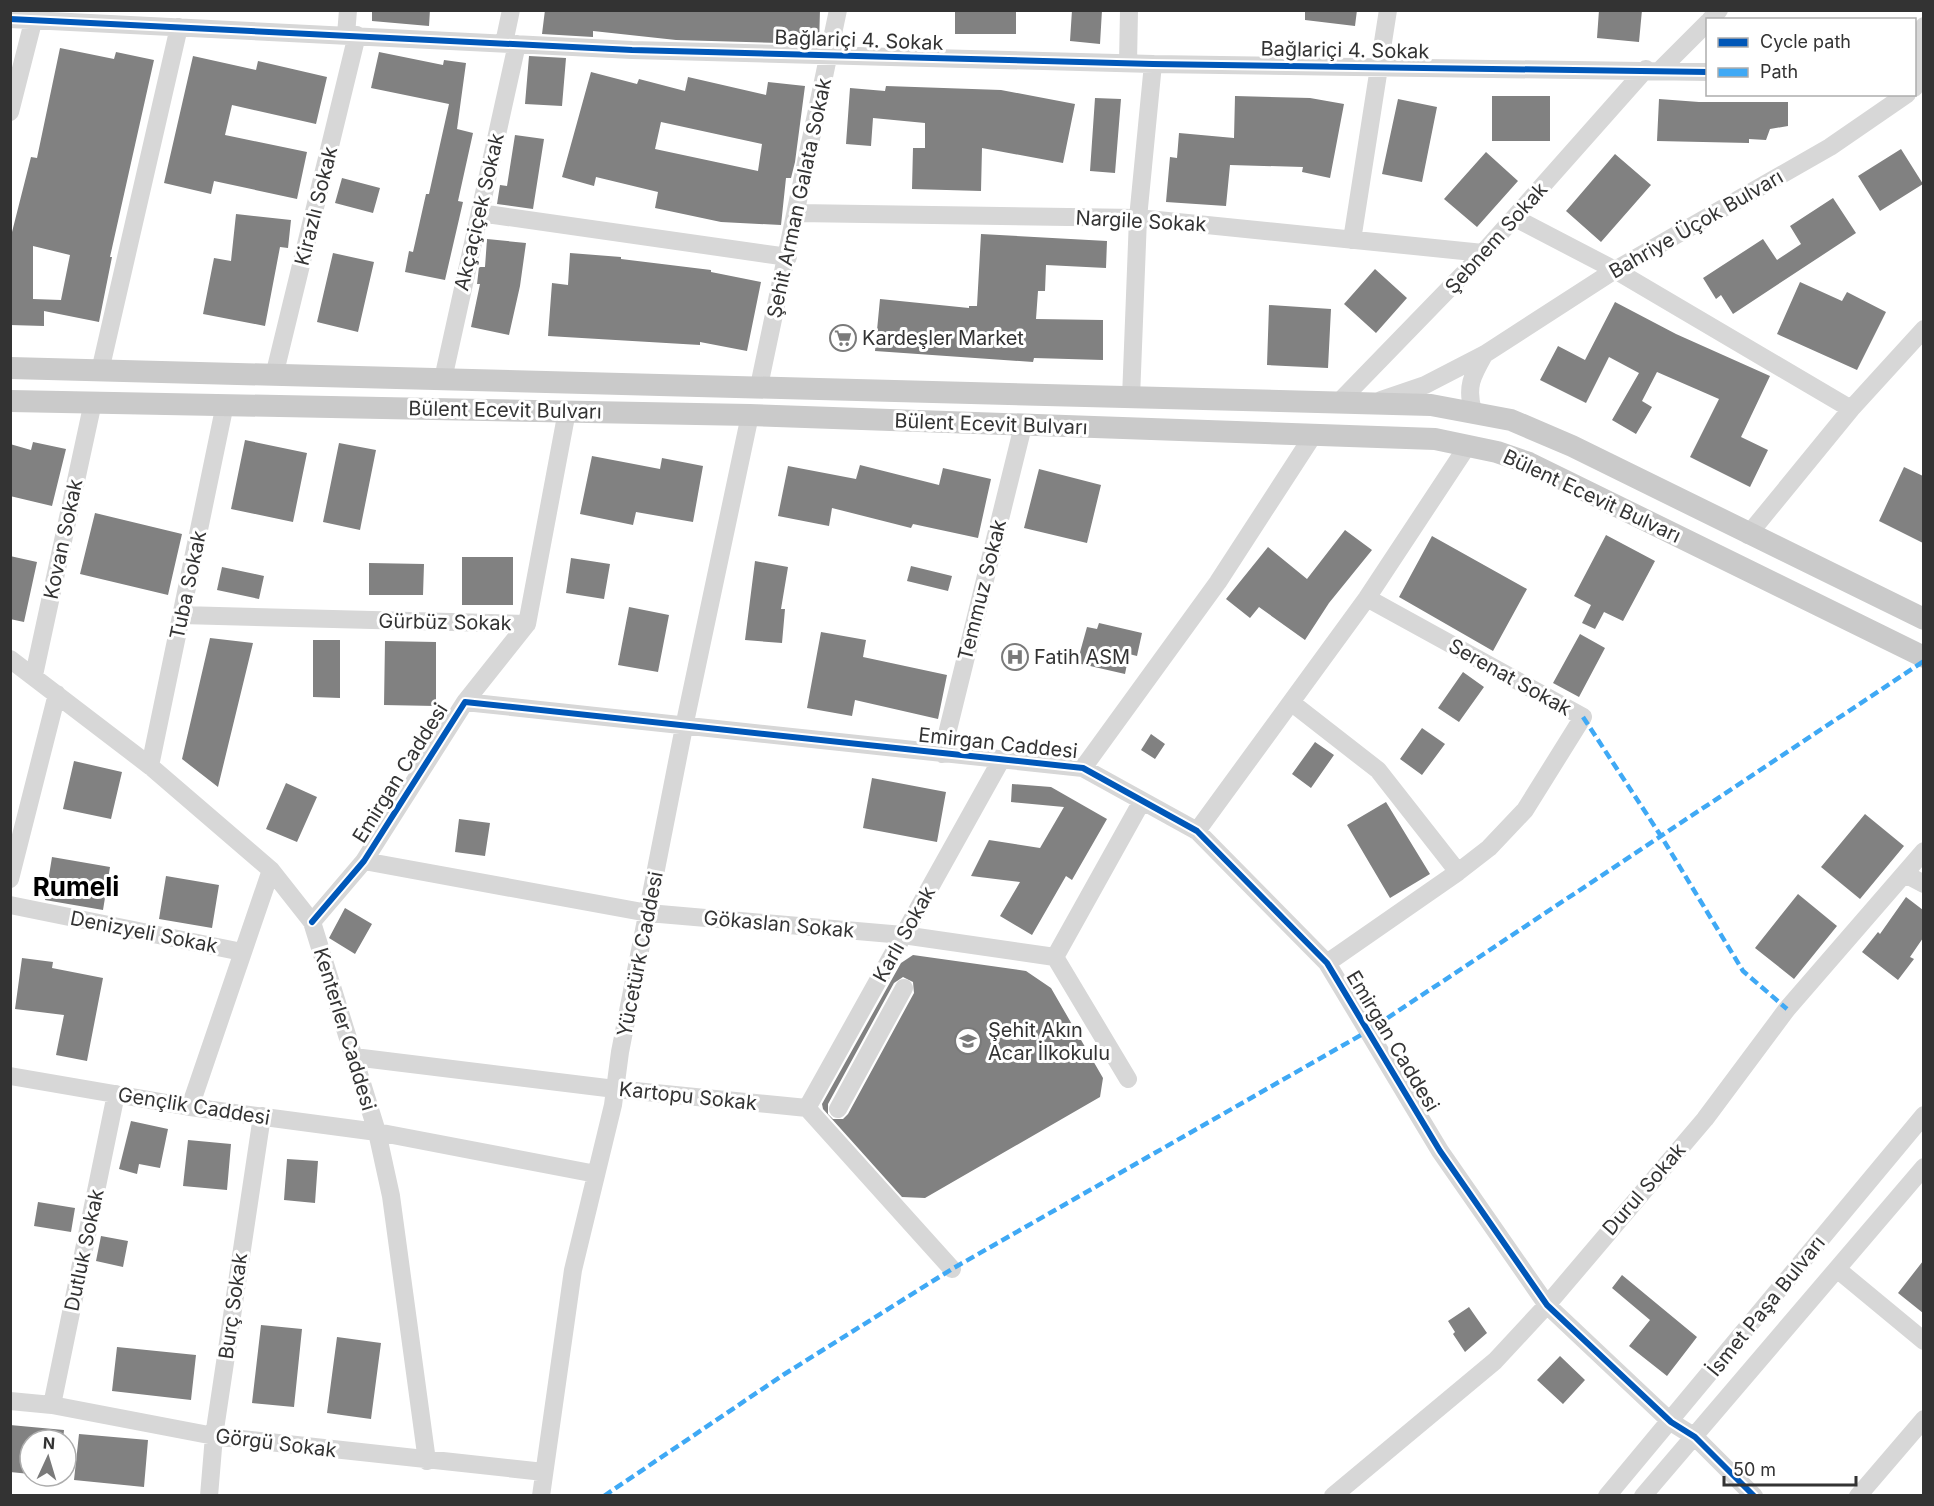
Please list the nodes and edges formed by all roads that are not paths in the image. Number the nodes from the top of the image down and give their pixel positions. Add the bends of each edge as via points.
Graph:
1 (348, 10) edge
2 (512, 10) edge
3 (838, 10) edge
4 (1130, 10) edge
5 (1388, 10) edge
6 (35, 15) edge
7 (10, 19) edge
8 (172, 21) edge
9 (1706, 24) edge
10 (1923, 26) edge
11 (351, 35) junction
12 (511, 43) junction
13 (828, 55) junction
14 (1128, 63) junction
15 (1153, 64) junction
16 (1380, 67) junction
17 (1653, 70) junction
18 (1706, 72) edge
19 (1916, 81) edge
20 (1905, 96) edge
21 (10, 112) edge
22 (480, 213) junction
23 (797, 213) junction
24 (1138, 218) junction
25 (1515, 218) junction
26 (1352, 240) junction
27 (1483, 253) junction
28 (788, 257) junction
29 (1615, 270) junction
30 (1923, 329) edge
31 (1485, 354) junction
32 (10, 368) edge
33 (100, 371) junction
34 (274, 376) junction
35 (443, 380) junction
36 (759, 386) junction
37 (1131, 398) junction
38 (10, 401) edge
39 (1340, 401) junction
40 (93, 402) junction
41 (1376, 402) junction
42 (225, 404) junction
43 (1851, 409) junction
44 (567, 411) junction
45 (1473, 411) junction
46 (750, 415) junction
47 (1023, 426) junction
48 (1314, 435) junction
49 (1468, 445) junction
50 (1748, 534) junction
51 (1367, 598) junction
52 (181, 615) junction
53 (1923, 619) edge
54 (527, 624) junction
55 (1923, 657) edge
56 (10, 659) edge
57 (34, 675) junction
58 (57, 694) junction
59 (465, 702) junction
60 (1292, 703) junction
61 (684, 727) junction
62 (942, 754) junction
63 (1001, 760) junction
64 (150, 766) junction
65 (1083, 768) junction
66 (1142, 801) junction
67 (1197, 831) junction
68 (1923, 851) edge
69 (364, 861) junction
70 (271, 870) junction
71 (1458, 872) junction
72 (1905, 874) junction
73 (10, 879) edge
74 (1923, 884) edge
75 (10, 905) edge
76 (648, 913) junction
77 (312, 922) junction
78 (903, 935) junction
79 (242, 952) junction
80 (1056, 957) junction
81 (1327, 963) junction
82 (904, 988) dead end
83 (867, 1000) junction
84 (891, 1012) junction
85 (354, 1057) junction
86 (10, 1076) edge
87 (1128, 1079) dead end
88 (615, 1089) junction
89 (117, 1094) junction
90 (190, 1107) junction
91 (807, 1108) junction
92 (838, 1109) dead end
93 (1923, 1115) edge
94 (262, 1116) junction
95 (377, 1132) junction
96 (1923, 1167) edge
97 (596, 1174) junction
98 (952, 1269) dead end
99 (1837, 1269) junction
100 (1547, 1305) junction
101 (1923, 1341) edge
102 (10, 1401) edge
103 (52, 1405) junction
104 (1923, 1419) edge
105 (1671, 1422) junction
106 (214, 1436) junction
107 (1695, 1437) junction
108 (427, 1461) junction
109 (544, 1472) junction
110 (209, 1496) edge
111 (541, 1496) edge
112 (1333, 1496) edge
113 (1607, 1496) edge
114 (1643, 1496) edge
115 (1754, 1496) edge
116 (1858, 1496) edge

1 - 11 street, Kirazlı Sokak
2 - 12 street, Akçaçiçek Sokak
3 - 13 street, Şehit Arman Galata Sokak
4 - 14 street
5 - 16 street
6 - 7 street, Bağlariçi 4. Sokak
6 - 8 street, Bağlariçi 4. Sokak
6 - 21 street
8 - 11 street, Bağlariçi 4. Sokak
8 - 33 street
9 - 17 street, Şebnem Sokak
10 - 19 street
11 - 12 street, Bağlariçi 4. Sokak
11 - 34 street, Kirazlı Sokak
12 - 13 street, Bağlariçi 4. Sokak
12 - 22 street, Akçaçiçek Sokak
13 - 14 street, Bağlariçi 4. Sokak
13 - 23 street, Şehit Arman Galata Sokak
14 - 15 street, Bağlariçi 4. Sokak
15 - 16 street, Bağlariçi 4. Sokak
15 - 24 street
16 - 17 street, Bağlariçi 4. Sokak
16 - 26 street
17 - 18 street, Bağlariçi 4. Sokak
17 - 25 street, Şebnem Sokak
20 - 29 street, Bahriye Üçok Bulvarı via 1830,147
22 - 28 street
22 - 35 street, Akçaçiçek Sokak
23 - 24 street, Nargile Sokak
23 - 28 street, Şehit Arman Galata Sokak
24 - 26 street, Nargile Sokak
24 - 37 street
25 - 27 street, Şebnem Sokak
25 - 29 street
26 - 27 street, Nargile Sokak
27 - 39 street, Şebnem Sokak
28 - 36 street, Şehit Arman Galata Sokak
29 - 31 street, Bahriye Üçok Bulvarı
29 - 43 street
30 - 43 street
31 - 41 street, Bahriye Üçok Bulvarı via 1425,386
31 - 45 street, Bahriye Üçok Bulvarı via 1470,378 1468,394
32 - 33 main road, Bülent Ecevit Bulvarı
33 - 34 main road, Bülent Ecevit Bulvarı
34 - 35 main road, Bülent Ecevit Bulvarı
35 - 36 main road, Bülent Ecevit Bulvarı
36 - 37 main road, Bülent Ecevit Bulvarı
37 - 39 main road, Bülent Ecevit Bulvarı
38 - 40 main road, Bülent Ecevit Bulvarı
39 - 41 main road, Bülent Ecevit Bulvarı
40 - 42 main road, Bülent Ecevit Bulvarı
40 - 57 street, Kovan Sokak
41 - 45 main road, Bülent Ecevit Bulvarı
42 - 44 main road, Bülent Ecevit Bulvarı
42 - 52 street, Tuba Sokak
43 - 50 street
44 - 46 main road, Bülent Ecevit Bulvarı
44 - 54 street, Gürbüz Sokak
45 - 50 main road, Bülent Ecevit Bulvarı via 1511,420 1572,446
46 - 47 main road, Bülent Ecevit Bulvarı
46 - 61 street, Yücetürk Caddesi
47 - 48 main road, Bülent Ecevit Bulvarı
47 - 62 street, Temmuz Sokak
48 - 49 main road, Bülent Ecevit Bulvarı via 1435,439
48 - 65 street via 1218,582
49 - 51 street
49 - 55 main road, Bülent Ecevit Bulvarı via 1557,476
50 - 53 main road, Bülent Ecevit Bulvarı
51 - 60 street
51 - 71 street, Serenat Sokak via 1583,717 1525,810 1489,848
52 - 54 street, Gürbüz Sokak
52 - 64 street, Tuba Sokak
54 - 59 street
56 - 57 street, Kenterler Caddesi
57 - 58 street, Kenterler Caddesi
58 - 64 street, Kenterler Caddesi
58 - 73 street
59 - 61 street, Emirgan Caddesi
59 - 69 street, Emirgan Caddesi
60 - 67 street
60 - 71 street via 1378,770
61 - 62 street, Emirgan Caddesi
61 - 76 street, Yücetürk Caddesi
62 - 63 street, Emirgan Caddesi
63 - 65 street, Emirgan Caddesi
63 - 78 street, Karlı Sokak
64 - 70 street, Kenterler Caddesi
65 - 66 street, Emirgan Caddesi
66 - 67 street, Emirgan Caddesi
66 - 80 street
67 - 81 street, Emirgan Caddesi
68 - 72 street, Durul Sokak
69 - 76 street, Gökaslan Sokak
69 - 77 street, Emirgan Caddesi
70 - 77 street, Kenterler Caddesi
70 - 79 street
71 - 81 street
72 - 74 street
72 - 100 street, Durul Sokak via 1787,1009 1705,1119
75 - 79 street, Denizyeli Sokak
76 - 78 street, Gökaslan Sokak
76 - 88 street, Yücetürk Caddesi
77 - 85 street, Kenterler Caddesi
78 - 80 street, Gökaslan Sokak
78 - 83 street, Karlı Sokak
79 - 90 street
80 - 87 street
81 - 100 street, Emirgan Caddesi via 1440,1151
82 - 84 street
83 - 84 street
83 - 91 street, Karlı Sokak
84 - 92 street
85 - 88 street, Kartopu Sokak
85 - 95 street, Kenterler Caddesi
86 - 89 street, Gençlik Caddesi
88 - 91 street, Kartopu Sokak
88 - 97 street, Yücetürk Caddesi
89 - 90 street, Gençlik Caddesi
89 - 103 street, Dutluk Sokak
90 - 94 street, Gençlik Caddesi
91 - 98 street
93 - 105 street, İsmet Paşa Bulvarı
94 - 95 street, Gençlik Caddesi
94 - 106 street, Burç Sokak
95 - 97 street, Gençlik Caddesi
95 - 108 street, Kenterler Caddesi via 391,1196
96 - 99 street, İsmet Paşa Bulvarı
97 - 109 street, Yücetürk Caddesi via 573,1270
99 - 101 street
99 - 107 street, İsmet Paşa Bulvarı
100 - 105 street, Emirgan Caddesi
100 - 112 street, Durul Sokak via 1495,1361
102 - 103 street, Görgü Sokak
103 - 106 street, Görgü Sokak
104 - 116 street
105 - 107 street, Emirgan Caddesi
105 - 113 street, İsmet Paşa Bulvarı
106 - 108 street, Görgü Sokak
106 - 110 street, Burç Sokak
107 - 114 street, İsmet Paşa Bulvarı
107 - 115 street, Emirgan Caddesi
108 - 109 street, Görgü Sokak
109 - 111 street, Yücetürk Caddesi

